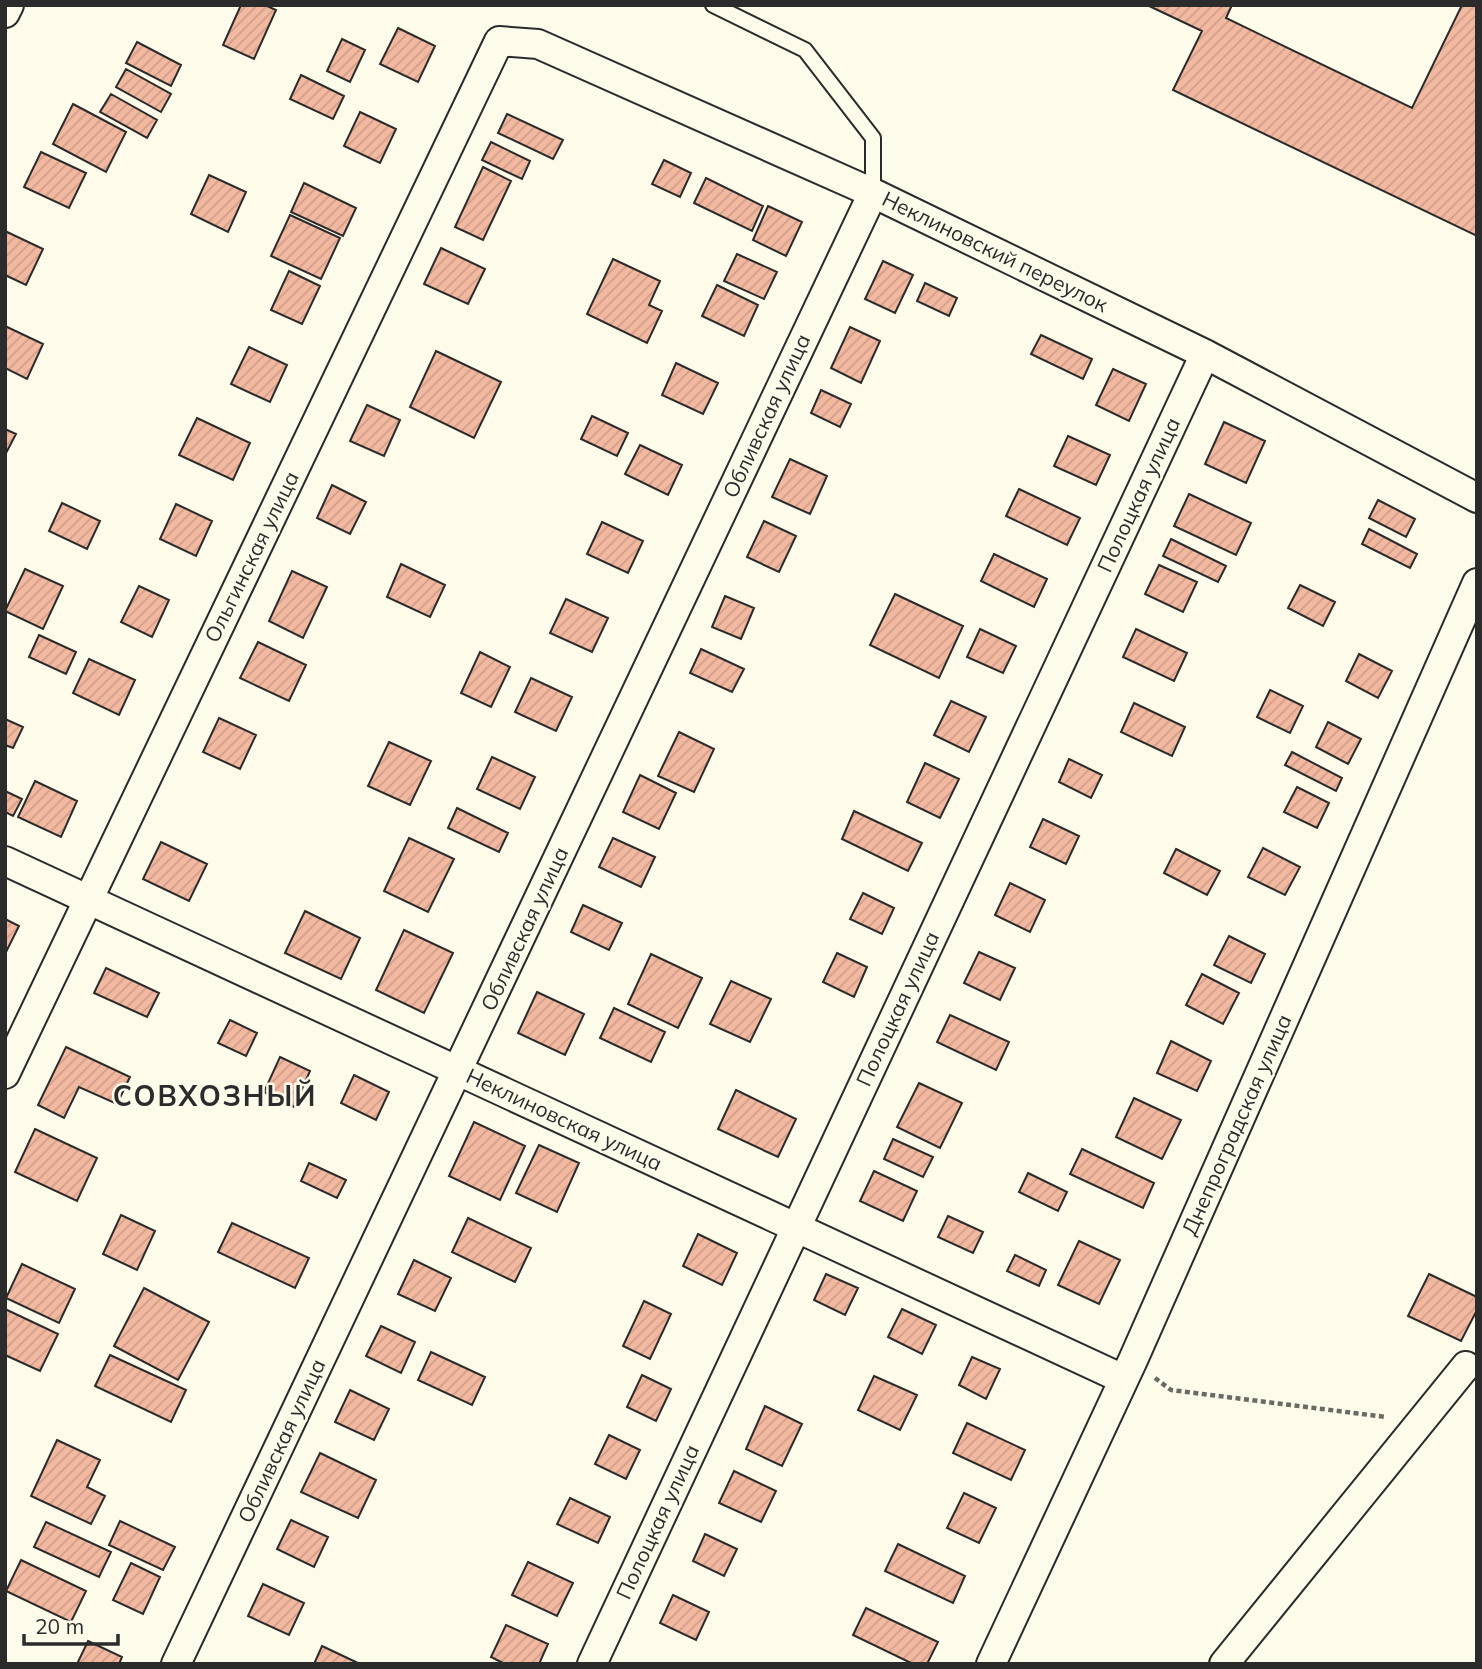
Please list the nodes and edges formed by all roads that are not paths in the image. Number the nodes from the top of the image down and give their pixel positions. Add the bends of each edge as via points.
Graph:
1 (9, 5) edge
2 (713, 5) edge
3 (5, 13) edge
4 (499, 41) joint
5 (873, 193) junction
6 (1205, 354) junction
7 (1477, 498) edge
8 (1477, 583) edge
9 (5, 861) edge
10 (88, 899) junction
11 (459, 1071) junction
12 (5, 1074) edge
13 (796, 1227) junction
14 (1466, 1366) dead end
15 (1128, 1369) junction
16 (176, 1664) edge
17 (592, 1664) edge
18 (990, 1664) edge
19 (1224, 1664) edge

1 - 3 street
2 - 5 lane via 805,50 873,138
4 - 5 street, Неклиновский переулок via 538,44
4 - 10 street, Ольгинская улица
5 - 6 street, Неклиновский переулок
5 - 11 street, Обливская улица
6 - 7 street, Неклиновский переулок
6 - 13 street, Полоцкая улица
8 - 15 street, Днепроградская улица
9 - 10 street, Неклиновская улица
10 - 11 street, Неклиновская улица
10 - 12 street, Ольгинская улица
11 - 13 street, Неклиновская улица
11 - 16 street, Обливская улица
13 - 15 street, Неклиновская улица
13 - 17 street, Полоцкая улица
14 - 19 street
15 - 18 street, Днепроградская улица

